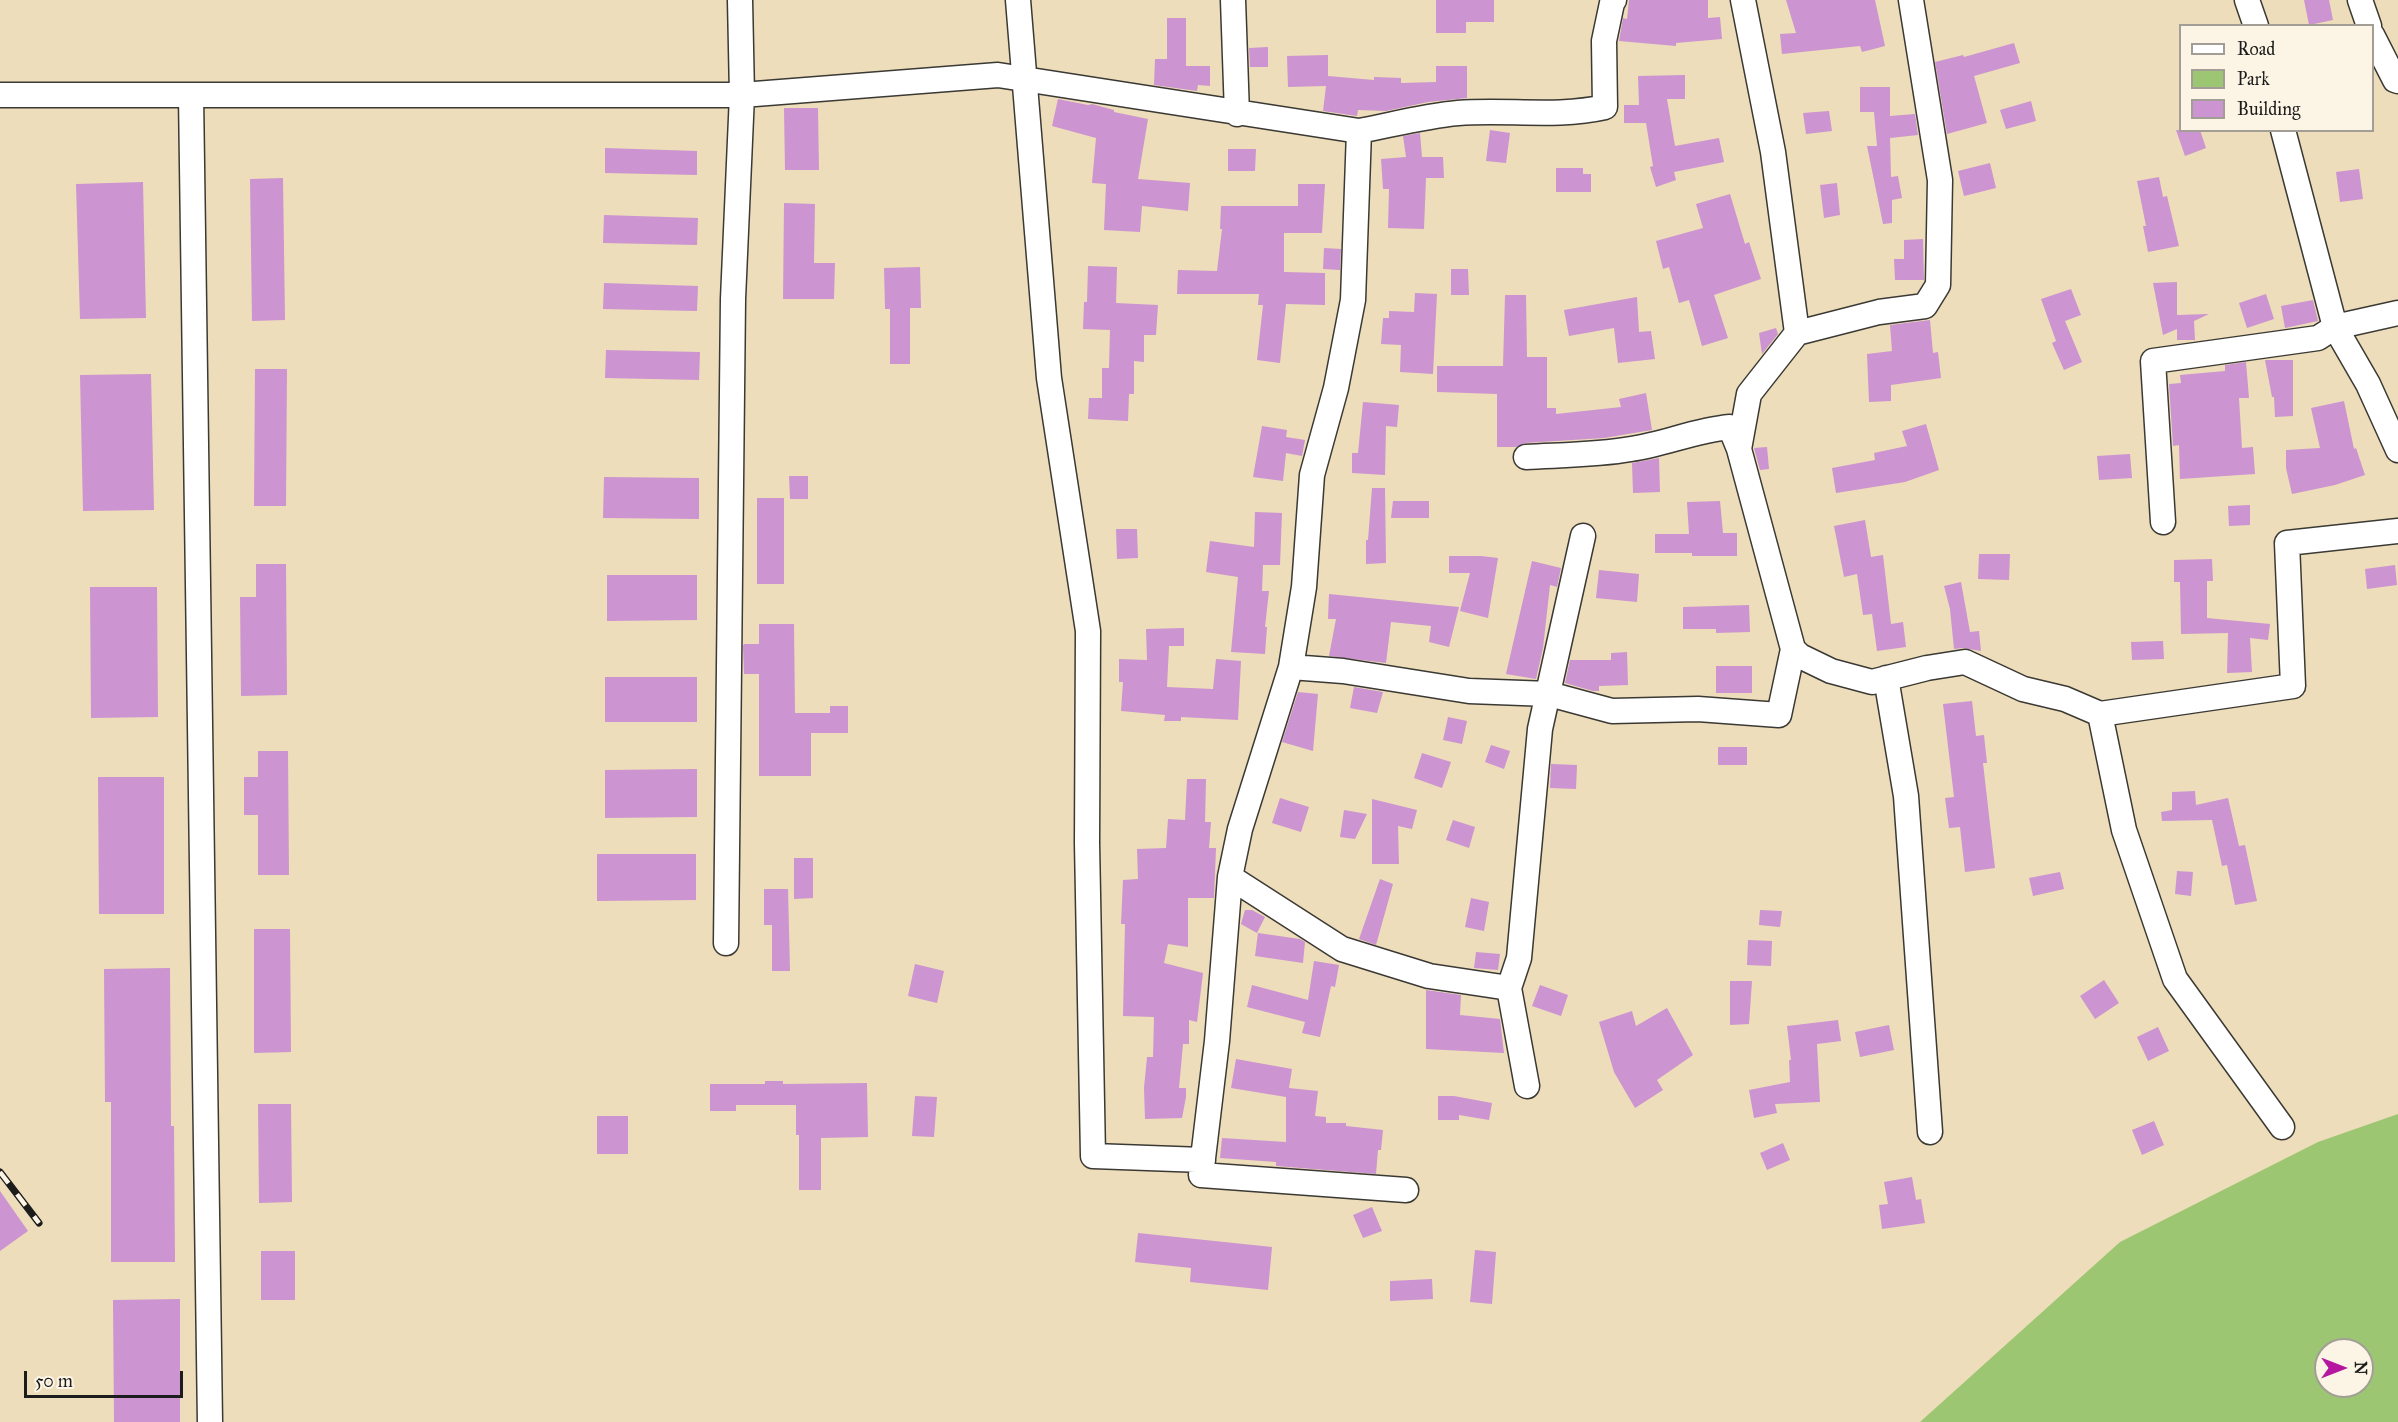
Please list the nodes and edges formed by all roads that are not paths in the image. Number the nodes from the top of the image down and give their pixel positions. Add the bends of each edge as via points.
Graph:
1 (740, 0) edge
2 (1018, 0) edge
3 (1233, 0) edge
4 (1614, 0) edge
5 (1743, 0) edge
6 (1911, 0) edge
7 (2247, 0) edge
8 (2360, 0) edge
9 (2255, 24) edge
10 (2368, 24) edge
11 (2374, 37) edge
12 (1026, 79) junction
13 (2398, 81) edge
14 (0, 95) edge
15 (191, 95) junction
16 (742, 95) junction
17 (1237, 114) junction
18 (1359, 131) junction
19 (2284, 132) edge
20 (2398, 313) edge
21 (2335, 327) junction
22 (1797, 333) junction
23 (1739, 449) junction
24 (2398, 450) edge
25 (1526, 457) dead end
26 (2163, 522) dead end
27 (2398, 531) edge
28 (1583, 536) dead end
29 (1793, 649) junction
30 (1291, 667) junction
31 (1886, 678) junction
32 (1549, 694) junction
33 (2100, 714) junction
34 (1230, 877) junction
35 (726, 943) dead end
36 (1509, 988) junction
37 (1527, 1086) dead end
38 (2282, 1126) dead end
39 (1930, 1132) dead end
40 (1203, 1160) junction
41 (1407, 1190) dead end
42 (210, 1422) edge

1 - 16 street
2 - 12 street
3 - 17 street
4 - 18 street via 1604,41 1605,107 1533,114 1459,113
5 - 22 street via 1773,152
6 - 22 street via 1940,180 1938,285 1925,306 1879,312
7 - 9 street
8 - 10 street
11 - 13 street via 2394,80
12 - 16 street via 998,75
12 - 17 street
12 - 40 street via 1049,378 1088,631 1093,1156
14 - 15 street
15 - 16 street
15 - 42 street
16 - 35 street via 733,299
17 - 18 street
18 - 30 street via 1353,300 1336,388 1312,475 1304,587
19 - 21 street
20 - 21 street
21 - 24 street via 2368,384
21 - 26 street via 2318,338 2153,361
22 - 23 street via 1749,394
23 - 25 street via 1730,427 1705,429 1630,450
23 - 29 street
27 - 33 street via 2287,543 2293,686
28 - 32 street
29 - 31 street via 1831,671 1872,682
29 - 32 street via 1779,716 1698,709 1612,711
30 - 32 street via 1469,691
30 - 34 street via 1240,829
31 - 33 street via 1965,662 2023,689 2065,699
31 - 39 street via 1906,796
32 - 36 street via 1540,729 1519,958
33 - 38 street via 2124,830 2175,979
34 - 36 street via 1342,949 1429,976
34 - 40 street
36 - 37 street
40 - 41 street via 1201,1175

